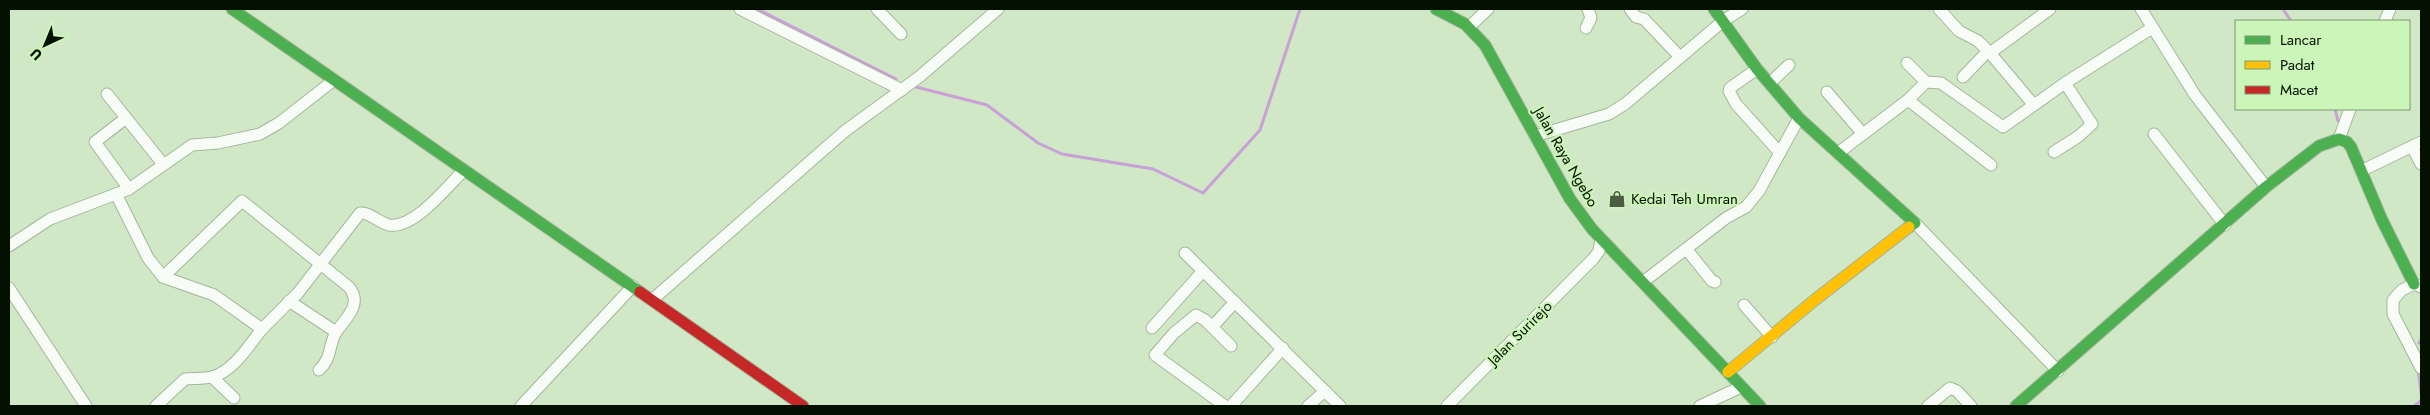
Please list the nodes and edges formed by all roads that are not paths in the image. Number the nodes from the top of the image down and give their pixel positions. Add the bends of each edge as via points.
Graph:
1 (232, 9) edge
2 (740, 9) edge
3 (877, 9) edge
4 (998, 9) edge
5 (1436, 9) edge
6 (1488, 9) edge
7 (1588, 9) edge
8 (1630, 9) edge
9 (1714, 9) edge
10 (1742, 9) edge
11 (1939, 9) edge
12 (2050, 9) edge
13 (2141, 9) edge
14 (1722, 21) junction
15 (1469, 27) junction
16 (1586, 28) dead end
17 (2152, 28) junction
18 (901, 34) dead end
19 (1989, 52) junction
20 (1680, 57) junction
21 (1907, 63) dead end
22 (1789, 65) dead end
23 (1757, 69) junction
24 (1963, 77) dead end
25 (334, 80) junction
26 (1926, 82) junction
27 (1770, 83) junction
28 (2065, 83) junction
29 (902, 90) junction
30 (1827, 92) dead end
31 (108, 94) dead end
32 (1908, 100) junction
33 (2033, 104) junction
34 (2350, 110) edge
35 (126, 118) junction
36 (1799, 118) junction
37 (1863, 134) junction
38 (2154, 134) dead end
39 (1535, 136) junction
40 (2339, 138) junction
41 (2417, 144) edge
42 (2054, 152) dead end
43 (1780, 153) junction
44 (1838, 153) junction
45 (163, 164) junction
46 (2421, 164) edge
47 (1991, 165) dead end
48 (464, 171) junction
49 (2361, 171) junction
50 (2266, 187) junction
51 (129, 189) junction
52 (116, 194) junction
53 (1915, 223) junction
54 (2225, 225) junction
55 (1601, 240) junction
56 (9, 246) edge
57 (1687, 250) junction
58 (1185, 253) dead end
59 (1617, 256) junction
60 (1593, 259) junction
61 (319, 265) junction
62 (1203, 271) junction
63 (163, 277) junction
64 (1643, 282) junction
65 (1715, 282) dead end
66 (2418, 285) edge
67 (634, 286) junction
68 (9, 288) edge
69 (652, 300) junction
70 (289, 301) junction
71 (1235, 302) junction
72 (1744, 305) dead end
73 (1212, 327) junction
74 (1152, 328) dead end
75 (262, 329) junction
76 (336, 332) junction
77 (1772, 337) junction
78 (1232, 346) dead end
79 (1283, 348) junction
80 (2420, 362) edge
81 (319, 370) dead end
82 (2058, 370) junction
83 (1728, 372) junction
84 (212, 377) junction
85 (1741, 387) junction
86 (1325, 391) junction
87 (234, 398) dead end
88 (79, 404) edge
89 (156, 406) edge
90 (521, 406) edge
91 (804, 406) edge
92 (1226, 406) edge
93 (1231, 406) edge
94 (1308, 406) edge
95 (1340, 406) edge
96 (1447, 406) edge
97 (1700, 406) edge
98 (1760, 406) edge
99 (1928, 406) edge
100 (1972, 406) edge
101 (2016, 406) edge

1 - 25 street
2 - 29 street
3 - 18 street
4 - 29 street
5 - 15 street, Jalan Raya Ngebo
6 - 15 street
7 - 16 street via 1591,18
8 - 20 street via 1636,17 1644,18
9 - 14 street
10 - 14 street
11 - 19 street via 1959,30
12 - 19 street
13 - 17 street
14 - 20 street
14 - 23 street
15 - 39 street, Jalan Raya Ngebo via 1485,45
17 - 28 street
17 - 50 street via 2195,95
19 - 24 street
19 - 33 street
20 - 39 street via 1609,114
21 - 26 street
22 - 27 street
23 - 27 street
23 - 43 street via 1729,91 1736,104
25 - 45 street via 260,134 192,145
25 - 48 street
26 - 32 street
26 - 33 street via 1940,84 2000,127 2005,127
27 - 36 street
28 - 33 street
28 - 42 street via 2092,124
29 - 69 street via 845,131
30 - 37 street
31 - 35 street
32 - 37 street
32 - 47 street
34 - 40 street
35 - 45 street
35 - 51 street via 95,142
36 - 43 street
36 - 44 street
37 - 44 street
38 - 54 street
39 - 55 street, Jalan Raya Ngebo via 1570,199
40 - 49 street via 2348,142
40 - 50 street via 2319,146
41 - 46 street
41 - 49 street
43 - 57 street via 1760,191 1746,207 1726,218
44 - 53 street
45 - 51 street
48 - 61 street via 418,215 401,225 389,225 360,213
48 - 67 street
49 - 66 street via 2382,220
50 - 54 street
51 - 52 street
52 - 56 street via 50,218
52 - 63 street via 148,258
53 - 77 street
53 - 82 street
54 - 82 street
55 - 59 street, Jalan Raya Ngebo
55 - 60 street, Jalan Surirejo
57 - 64 street
57 - 65 street
58 - 62 street
59 - 60 street
59 - 64 street, Jalan Raya Ngebo
60 - 96 street, Jalan Surirejo
61 - 63 street via 242,201
61 - 70 street
61 - 76 street via 350,287 356,299
62 - 71 street
62 - 74 street
63 - 75 street via 214,295
64 - 83 street, Jalan Raya Ngebo
66 - 80 street via 2402,290 2393,300 2393,314
67 - 69 street
67 - 90 street
68 - 88 street via 70,382
69 - 91 street
70 - 75 street
70 - 76 street
71 - 73 street
71 - 79 street
72 - 77 street
73 - 78 street
73 - 92 street via 1201,316 1192,317 1155,355
75 - 84 street via 234,363
76 - 81 street via 330,357
77 - 83 street
79 - 86 street
79 - 93 street
82 - 101 street
83 - 85 street, Jalan Raya Ngebo
84 - 87 street
84 - 89 street via 185,379
85 - 97 street
85 - 98 street, Jalan Raya Ngebo
86 - 94 street
86 - 95 street
99 - 100 street via 1950,388

